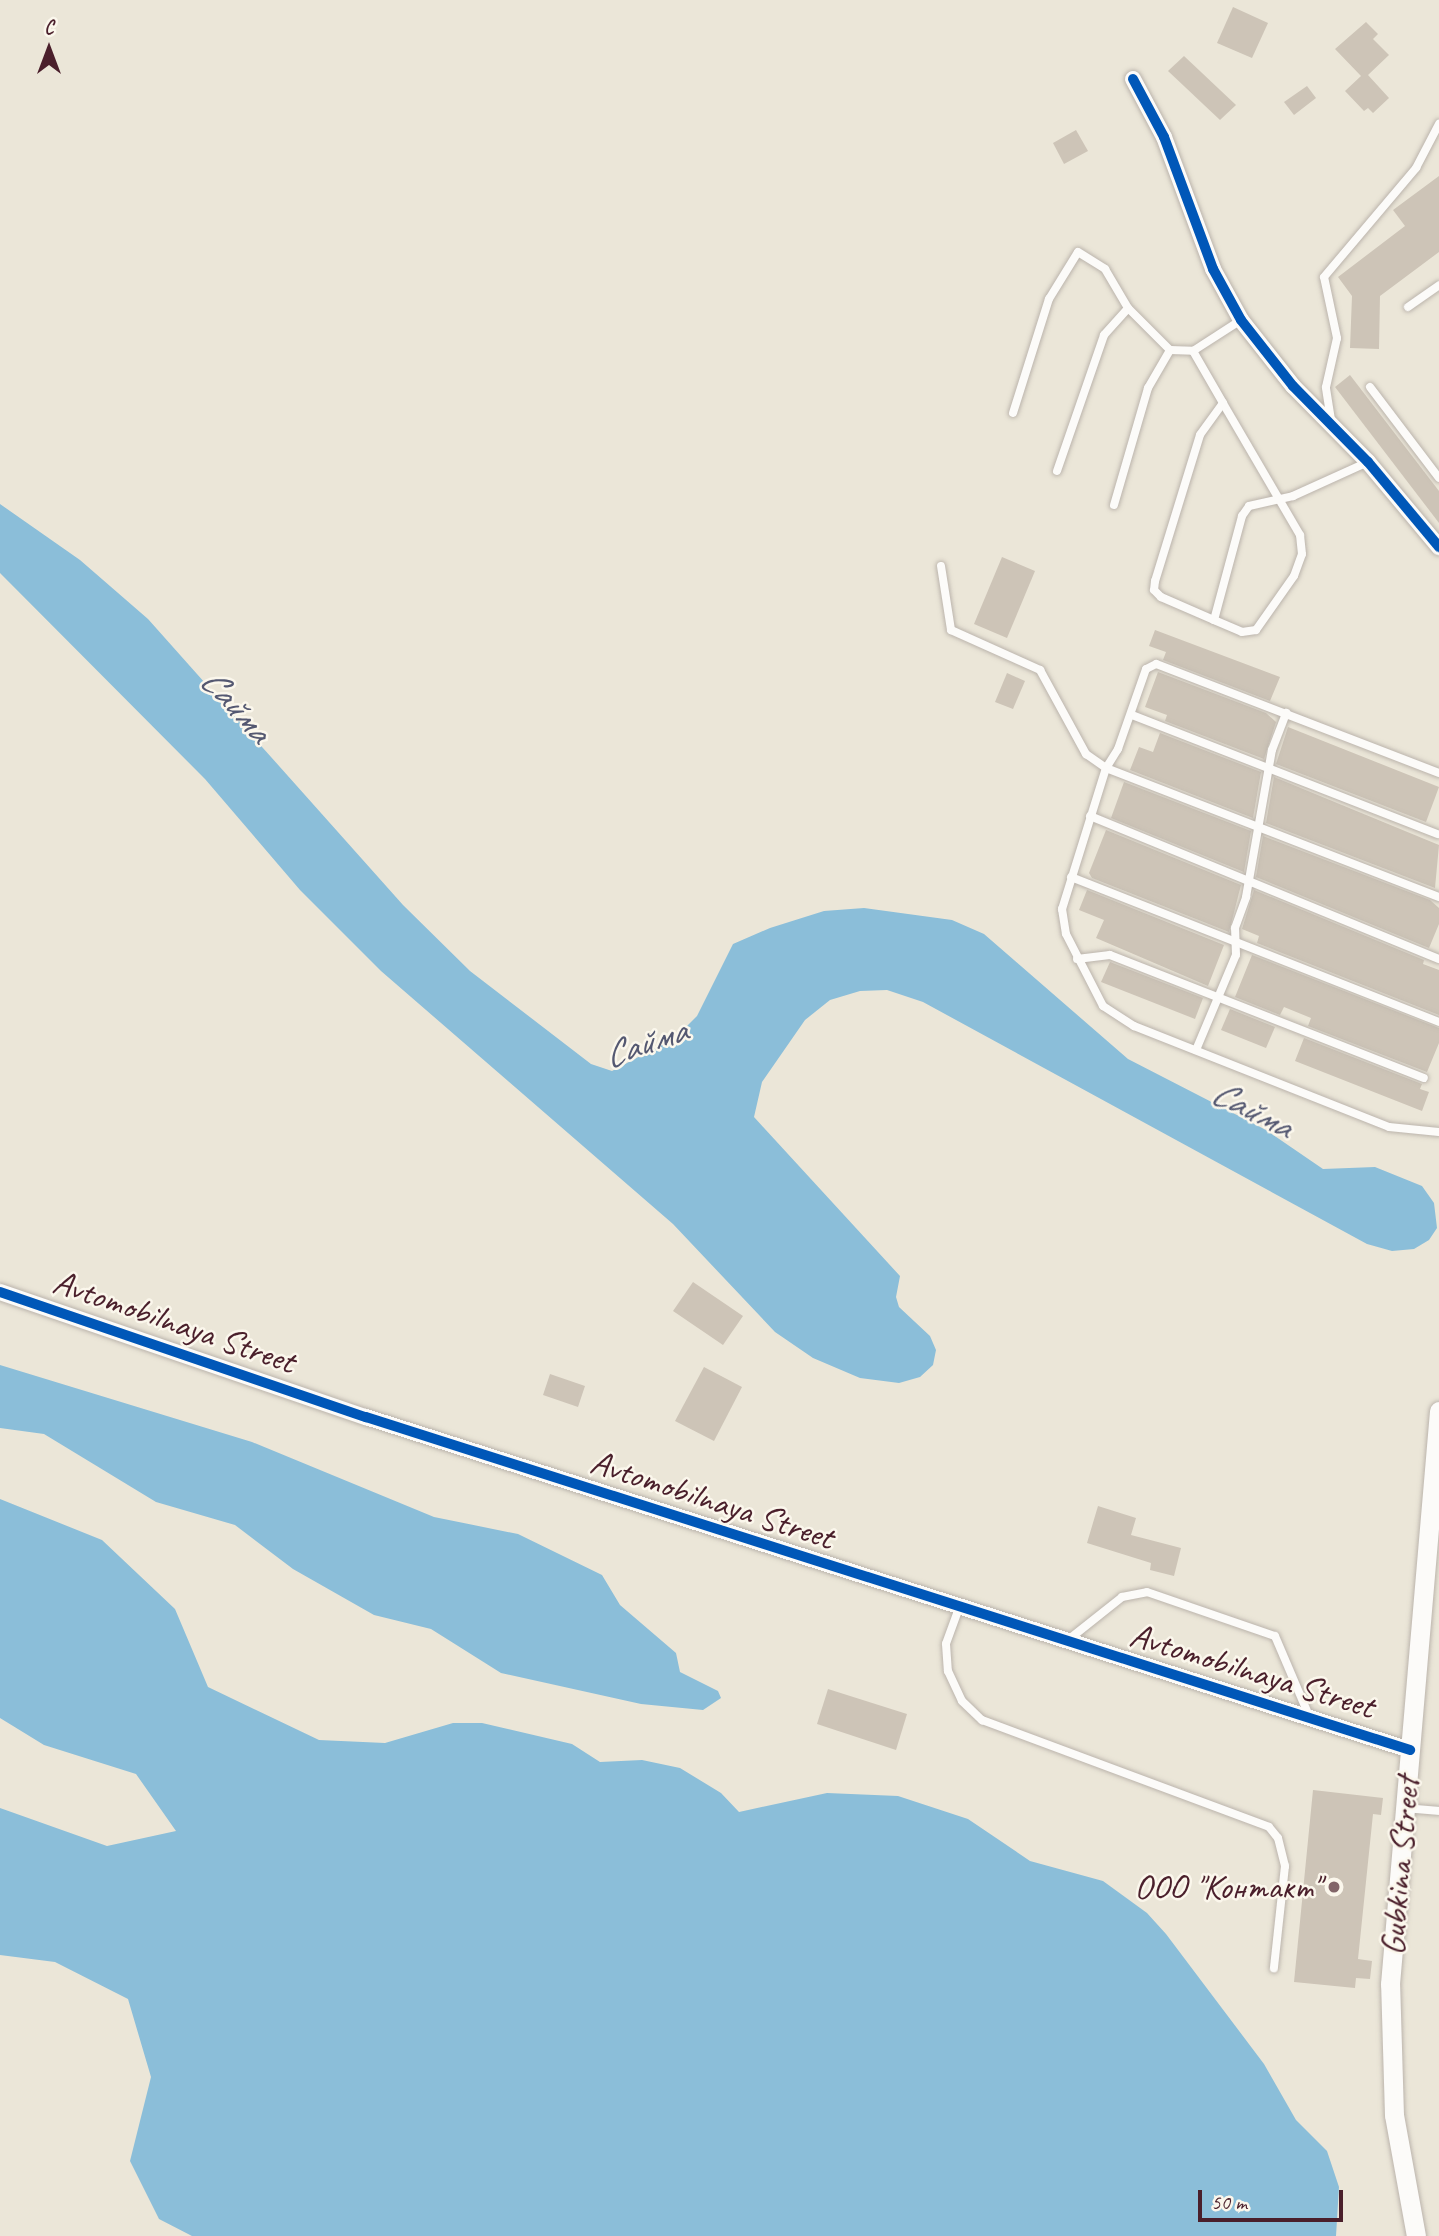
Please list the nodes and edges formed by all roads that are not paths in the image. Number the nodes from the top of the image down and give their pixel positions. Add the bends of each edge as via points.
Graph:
1 (1133, 79) dead end
2 (1439, 124) edge
3 (1439, 285) edge
4 (1408, 307) dead end
5 (1128, 308) junction
6 (1241, 320) junction
7 (1170, 350) junction
8 (1193, 351) junction
9 (1370, 387) dead end
10 (1223, 403) junction
11 (1013, 413) dead end
12 (1331, 422) junction
13 (1368, 461) junction
14 (1057, 471) dead end
15 (1439, 478) edge
16 (1279, 500) junction
17 (1114, 505) dead end
18 (1439, 547) edge
19 (941, 566) dead end
20 (1213, 620) junction
21 (1286, 713) junction
22 (1132, 715) junction
23 (1106, 768) junction
24 (1271, 769) junction
25 (1438, 773) edge
26 (1090, 816) junction
27 (1259, 825) junction
28 (1438, 834) edge
29 (1071, 877) junction
30 (1247, 881) junction
31 (1439, 897) edge
32 (1235, 942) junction
33 (1077, 959) junction
34 (1439, 959) edge
35 (1218, 997) junction
36 (1439, 1022) edge
37 (1196, 1050) junction
38 (1424, 1077) dead end
39 (1439, 1132) edge
40 (0, 1292) edge
41 (1439, 1411) edge
42 (1437, 1447) edge
43 (1434, 1520) edge
44 (959, 1608) junction
45 (1066, 1642) junction
46 (1310, 1718) junction
47 (1410, 1750) junction
48 (1405, 1808) junction
49 (1439, 1811) edge
50 (1274, 1968) dead end
51 (1416, 2236) edge

1 - 6 street via 1164,137 1213,269
2 - 12 lane via 1416,168 1324,277 1337,338 1326,387
3 - 4 lane
5 - 7 lane
5 - 11 lane via 1105,269 1078,252 1049,299
5 - 14 lane via 1104,335
6 - 8 lane
6 - 12 street via 1293,386
7 - 8 lane
7 - 17 lane via 1148,388
8 - 10 lane
9 - 15 lane
10 - 16 lane
10 - 20 lane via 1200,435 1154,590
12 - 13 street
13 - 16 lane
13 - 18 street
16 - 20 lane via 1259,502 1242,516
16 - 20 lane via 1302,545 1294,576 1256,630 1242,632
19 - 23 lane via 951,629 1040,670 1086,754
21 - 22 lane via 1156,664 1146,669
21 - 24 lane via 1272,750
21 - 25 lane
22 - 23 lane
22 - 24 lane
23 - 26 lane
23 - 27 lane
24 - 27 lane
24 - 28 lane
26 - 29 lane
26 - 30 lane
27 - 30 lane
27 - 31 lane
29 - 32 lane
29 - 33 lane via 1062,921
30 - 32 lane
30 - 34 lane
32 - 35 lane via 1236,955
32 - 36 lane
33 - 35 lane via 1110,955
33 - 37 lane via 1103,1006 1134,1026
35 - 37 lane
35 - 38 lane
37 - 39 lane via 1389,1127
40 - 44 street, Avtomobilnaya Street via 366,1417
41 - 42 street, Gubkina Street
42 - 43 street, Gubkina Street
43 - 47 street, Gubkina Street
44 - 45 street, Avtomobilnaya Street
44 - 50 lane via 946,1644 948,1671 962,1701 982,1720 1269,1826 1281,1845 1285,1866
45 - 46 street, Avtomobilnaya Street
45 - 46 lane via 1122,1597 1147,1592 1275,1636
46 - 47 street, Avtomobilnaya Street
47 - 48 street, Gubkina Street
48 - 49 lane
48 - 51 street, Gubkina Street via 1390,2041 1400,2160

